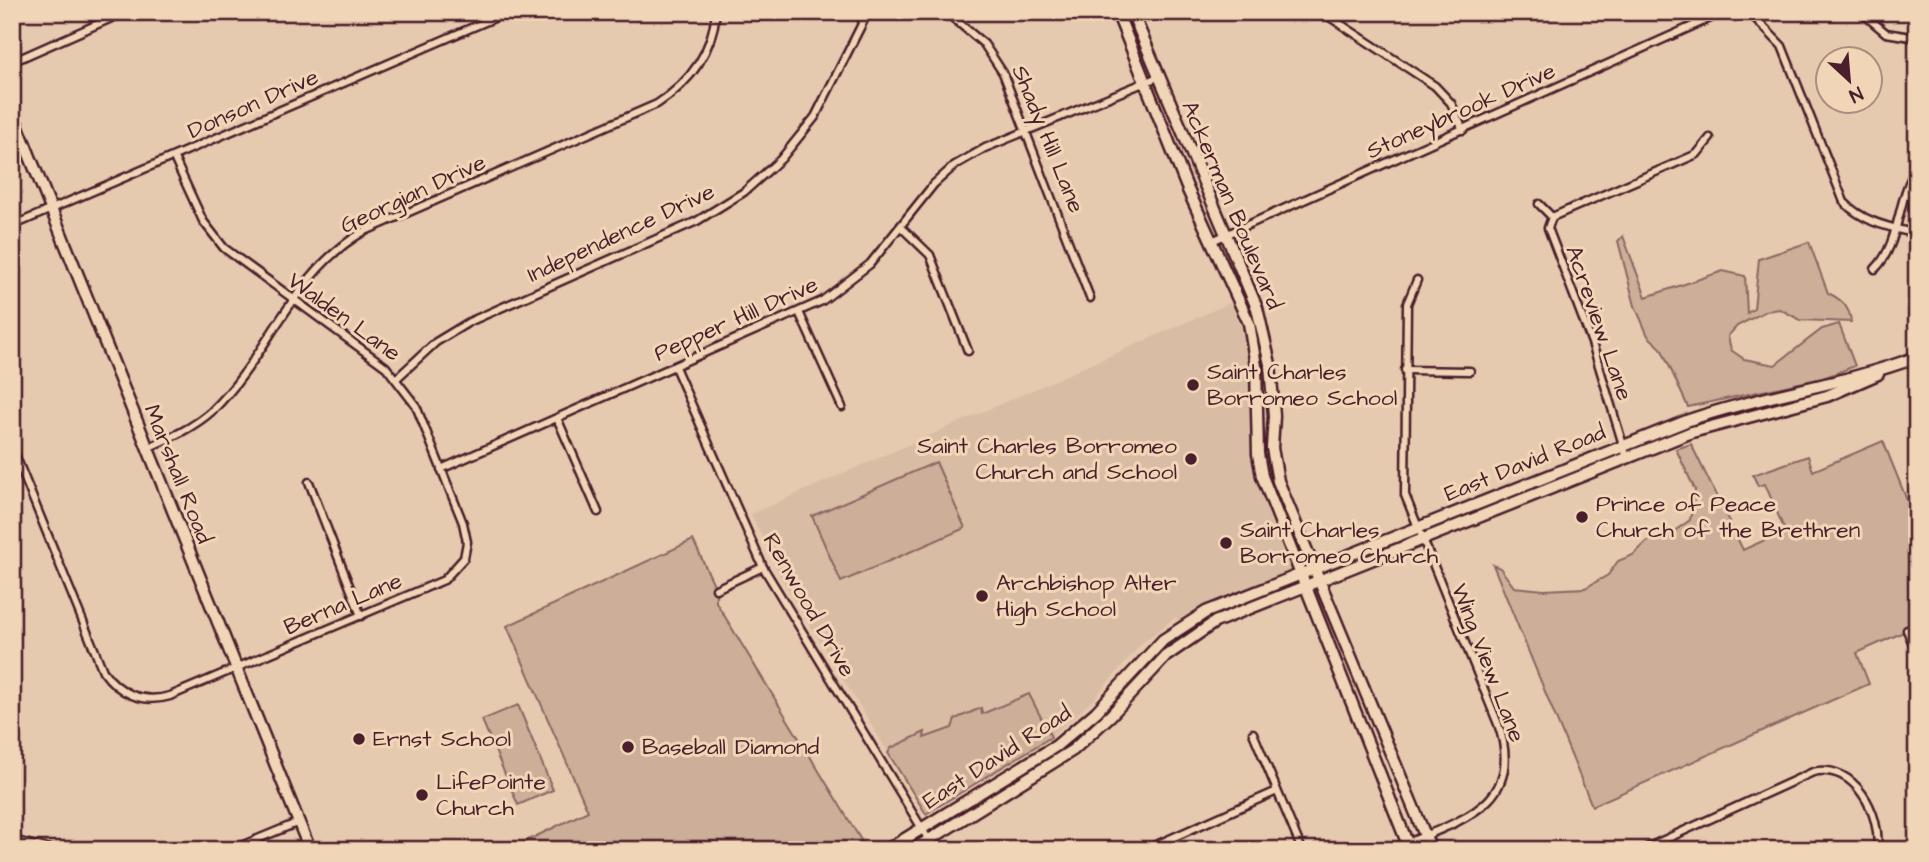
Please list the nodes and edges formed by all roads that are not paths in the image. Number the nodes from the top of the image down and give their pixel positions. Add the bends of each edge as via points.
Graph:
1 (125, 12) edge
2 (508, 12) edge
3 (716, 12) edge
4 (868, 12) edge
5 (946, 12) edge
6 (1117, 12) edge
7 (1132, 12) edge
8 (1322, 12) edge
9 (1724, 12) edge
10 (1749, 12) edge
11 (1861, 12) edge
12 (1917, 38) edge
13 (12, 62) edge
14 (1158, 77) junction
15 (1145, 82) junction
16 (12, 112) edge
17 (1463, 130) junction
18 (1027, 131) junction
19 (1710, 138) dead end
20 (174, 158) junction
21 (1917, 168) edge
22 (1539, 204) dead end
23 (52, 210) junction
24 (1552, 217) junction
25 (12, 226) edge
26 (901, 227) junction
27 (1895, 228) junction
28 (1225, 234) junction
29 (1917, 234) edge
30 (1212, 241) junction
31 (1875, 269) dead end
32 (1417, 280) dead end
33 (1090, 298) dead end
34 (293, 302) junction
35 (800, 313) junction
36 (968, 351) dead end
37 (1917, 357) edge
38 (675, 367) junction
39 (1888, 368) junction
40 (1405, 370) junction
41 (1470, 371) dead end
42 (397, 378) junction
43 (842, 407) dead end
44 (557, 418) junction
45 (1681, 437) junction
46 (1624, 444) junction
47 (12, 447) edge
48 (147, 448) junction
49 (1627, 458) junction
50 (441, 469) junction
51 (309, 482) dead end
52 (598, 512) dead end
53 (1416, 527) junction
54 (1420, 540) junction
55 (460, 566) joint
56 (763, 567) junction
57 (1312, 568) junction
58 (1299, 573) junction
59 (1320, 580) junction
60 (1304, 586) junction
61 (716, 589) dead end
62 (361, 616) junction
63 (1907, 630) dead end
64 (1917, 653) edge
65 (236, 669) junction
66 (1253, 733) dead end
67 (1277, 791) junction
68 (299, 822) junction
69 (922, 829) junction
70 (1425, 834) junction
71 (929, 840) junction
72 (16, 844) edge
73 (1408, 846) edge
74 (54, 850) edge
75 (232, 850) edge
76 (310, 850) edge
77 (887, 850) edge
78 (913, 850) edge
79 (935, 850) edge
80 (1146, 850) edge
81 (1302, 850) edge
82 (1391, 850) edge
83 (1431, 850) edge
84 (1642, 850) edge
85 (1877, 850) edge

1 - 13 street
2 - 20 street, Donson Drive
3 - 34 street, Georgian Drive via 705,55 674,93 642,112 363,232 321,262
4 - 42 street, Independence Drive via 815,117 781,159 744,192 697,221 469,322 436,342
5 - 18 street, Shady Hill Lane via 972,31 995,58
6 - 15 street, Ackerman Boulevard
7 - 14 street, Ackerman Boulevard
8 - 17 street via 1436,86 1451,103
9 - 17 street, Stoneybrook Drive
10 - 27 street via 1782,46 1844,202 1859,216
11 - 12 street via 1886,33
14 - 15 street, Pepper Hill Drive
14 - 28 street, Ackerman Boulevard
15 - 18 street, Pepper Hill Drive
15 - 30 street, Ackerman Boulevard
16 - 23 street, Marshall Road
17 - 28 street, Stoneybrook Drive
18 - 26 street, Pepper Hill Drive via 955,165
18 - 33 street, Shady Hill Lane
19 - 24 street via 1697,154
20 - 23 street, Donson Drive
20 - 34 street, Walden Lane via 213,236 238,262
21 - 27 street
22 - 24 street
23 - 25 street, Donson Drive
23 - 48 street, Marshall Road
24 - 46 street, Acreview Lane via 1548,228
26 - 35 street, Pepper Hill Drive via 854,278
26 - 36 street via 930,255
27 - 29 street
27 - 31 street
28 - 30 street, Stoneybrook Drive
28 - 57 street, Ackerman Boulevard via 1265,334 1274,465
30 - 58 street, Ackerman Boulevard via 1249,323 1256,366 1259,464
32 - 40 street, Wing View Lane via 1407,304
34 - 42 street, Walden Lane
34 - 48 street, Georgian Drive via 213,409 188,429
35 - 38 street, Pepper Hill Drive
35 - 43 street
37 - 39 street, East David Road
38 - 44 street, Pepper Hill Drive
38 - 56 street, Renwood Drive
39 - 45 street, East David Road via 1827,396
39 - 46 street, East David Road via 1717,410
40 - 41 street
40 - 53 street, Wing View Lane via 1403,482
42 - 50 street, Walden Lane via 416,406
44 - 50 street, Pepper Hill Drive
44 - 52 street
45 - 46 street via 1642,447
45 - 49 street, East David Road
46 - 49 street, Acreview Lane
46 - 53 street, East David Road
47 - 65 street, Berna Lane via 109,680 130,695 152,699
48 - 65 street, Marshall Road
49 - 54 street, East David Road
50 - 55 street, Walden Lane via 466,530 466,552
51 - 62 street
53 - 54 street, Wing View Lane
53 - 57 street, East David Road
54 - 59 street, East David Road
54 - 70 street, Wing View Lane via 1505,744 1507,765 1500,788 1487,804
55 - 62 street, Berna Lane via 444,580
56 - 61 street
56 - 69 street, Renwood Drive
57 - 58 street, East David Road
57 - 59 street, Ackerman Boulevard
58 - 60 street, Ackerman Boulevard
58 - 69 street, East David Road via 1182,626 1144,658 1071,735
59 - 60 street, East David Road
59 - 70 street, Ackerman Boulevard
60 - 71 street, East David Road via 1215,622 1189,638 1073,750
60 - 73 street, Ackerman Boulevard
62 - 65 street, Berna Lane
63 - 64 street
65 - 68 street, Marshall Road
66 - 67 street
67 - 80 street
67 - 81 street
68 - 75 street
68 - 76 street, Marshall Road
69 - 71 street, Renwood Drive
69 - 77 street, East David Road
70 - 73 street, Wing View Lane
70 - 83 street, Ackerman Boulevard
71 - 78 street, East David Road
71 - 79 street, Renwood Drive
72 - 74 street
73 - 82 street, Wing View Lane
84 - 85 street via 1821,770 1846,775 1859,788 1878,834

